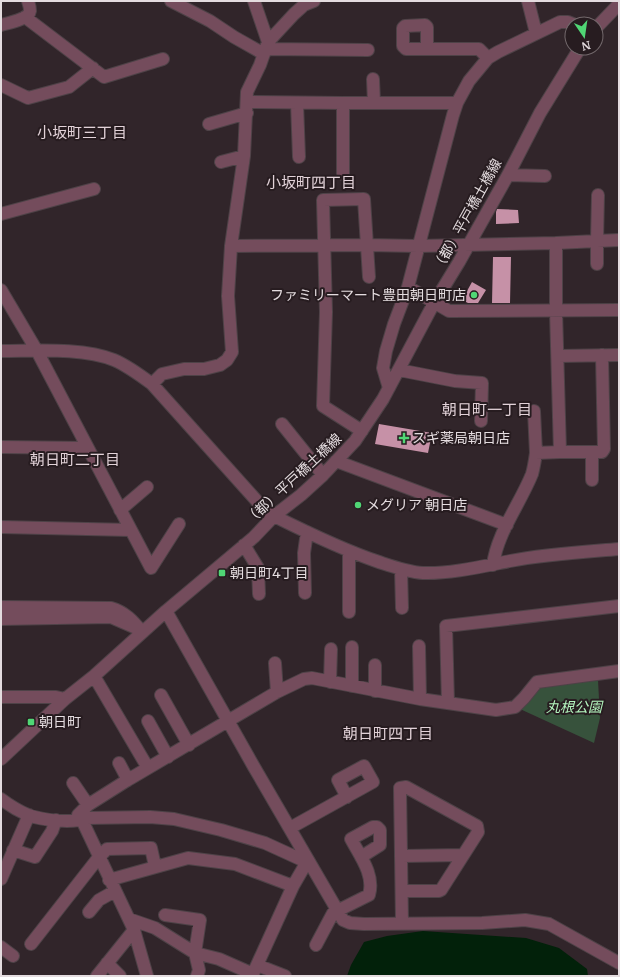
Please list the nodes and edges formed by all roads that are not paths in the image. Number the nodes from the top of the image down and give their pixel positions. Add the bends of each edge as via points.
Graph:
1 (28, 1) edge
2 (171, 1) edge
3 (254, 1) edge
4 (314, 1) edge
5 (528, 1) edge
6 (619, 4) edge
7 (25, 17) junction
8 (604, 20) edge
9 (564, 22) edge
10 (1, 25) edge
11 (536, 34) junction
12 (427, 48) dead end
13 (266, 49) junction
14 (368, 50) dead end
15 (575, 56) edge
16 (488, 58) junction
17 (163, 59) dead end
18 (93, 68) junction
19 (373, 79) dead end
20 (1, 85) edge
21 (297, 103) junction
22 (343, 103) junction
23 (374, 103) junction
24 (457, 103) junction
25 (247, 107) junction
26 (209, 124) dead end
27 (244, 156) junction
28 (299, 157) dead end
29 (221, 162) dead end
30 (343, 174) dead end
31 (508, 175) junction
32 (545, 176) dead end
33 (94, 188) dead end
34 (598, 195) dead end
35 (1, 214) edge
36 (619, 240) edge
37 (597, 241) junction
38 (556, 243) junction
39 (469, 244) junction
40 (367, 245) junction
41 (231, 246) junction
42 (325, 246) junction
43 (418, 246) junction
44 (597, 264) dead end
45 (369, 276) dead end
46 (408, 287) junction
47 (1, 290) edge
48 (434, 303) junction
49 (619, 310) edge
50 (556, 311) junction
51 (1, 351) edge
52 (37, 351) junction
53 (602, 355) junction
54 (619, 355) edge
55 (558, 356) junction
56 (399, 370) junction
57 (152, 384) junction
58 (389, 388) junction
59 (534, 411) dead end
60 (481, 421) dead end
61 (282, 424) dead end
62 (362, 431) junction
63 (1, 447) edge
64 (88, 448) junction
65 (560, 452) junction
66 (592, 452) junction
67 (536, 453) junction
68 (336, 461) junction
69 (323, 475) junction
70 (592, 480) dead end
71 (147, 487) dead end
72 (120, 510) junction
73 (274, 516) junction
74 (179, 524) dead end
75 (507, 525) junction
76 (1, 527) edge
77 (130, 530) junction
78 (307, 532) junction
79 (244, 545) junction
80 (619, 549) edge
81 (349, 552) junction
82 (493, 565) junction
83 (401, 569) junction
84 (259, 594) dead end
85 (305, 594) dead end
86 (619, 606) edge
87 (1, 607) edge
88 (402, 608) dead end
89 (166, 611) junction
90 (349, 612) dead end
91 (1, 619) edge
92 (142, 632) junction
93 (419, 646) dead end
94 (352, 647) dead end
95 (331, 648) dead end
96 (275, 663) dead end
97 (375, 666) dead end
98 (619, 671) edge
99 (94, 676) junction
100 (330, 682) junction
101 (352, 686) junction
102 (375, 691) junction
103 (277, 692) junction
104 (161, 694) dead end
105 (1, 696) edge
106 (65, 699) junction
107 (420, 699) junction
108 (448, 703) junction
109 (148, 721) dead end
110 (228, 721) junction
111 (189, 744) junction
112 (168, 757) junction
113 (1, 759) edge
114 (119, 762) dead end
115 (148, 768) junction
116 (128, 780) junction
117 (73, 783) dead end
118 (347, 797) dead end
119 (1, 799) edge
120 (88, 806) junction
121 (29, 815) junction
122 (56, 820) junction
123 (82, 820) junction
124 (290, 828) junction
125 (13, 850) junction
126 (463, 855) junction
127 (402, 856) junction
128 (99, 857) junction
129 (361, 857) dead end
130 (308, 860) junction
131 (156, 866) junction
132 (1, 879) edge
133 (110, 880) junction
134 (293, 886) junction
135 (115, 891) junction
136 (402, 891) junction
137 (338, 911) junction
138 (89, 912) dead end
139 (165, 915) dead end
140 (402, 923) junction
141 (131, 925) junction
142 (31, 944) dead end
143 (316, 945) dead end
144 (1, 947) edge
145 (196, 953) junction
146 (13, 956) dead end
147 (619, 962) edge
148 (107, 963) junction
149 (254, 972) edge
150 (97, 976) edge
151 (120, 976) edge
152 (147, 976) edge
153 (197, 976) edge
154 (285, 976) edge

1 - 7 street via 30,10 29,15
2 - 13 street via 234,37
3 - 13 street
4 - 13 street via 304,5 294,14
5 - 11 street
6 - 8 street
7 - 10 street
7 - 18 street
9 - 11 street
11 - 16 street
12 - 16 street via 479,49
13 - 14 street
13 - 25 street via 247,92
15 - 31 street, （都）平戸橋土橋線 via 540,113
16 - 24 street via 469,81
17 - 18 street via 104,77
18 - 20 street via 69,87 28,98
19 - 23 street
21 - 22 street
21 - 25 street
21 - 28 street
22 - 23 street
22 - 30 street
23 - 24 street
24 - 43 street
25 - 26 street
25 - 27 street
27 - 29 street
27 - 41 street
31 - 32 street
31 - 39 street, （都）平戸橋土橋線
33 - 35 street
34 - 37 street
36 - 37 street
37 - 38 street
37 - 44 street
38 - 39 street
38 - 50 street
39 - 43 street
39 - 48 street, （都）平戸橋土橋線
40 - 42 street
40 - 42 street via 364,199 323,200
40 - 43 street
40 - 45 street
41 - 42 street
41 - 57 street via 228,296 232,352 220,365 162,374
42 - 62 street via 323,406
43 - 46 street
46 - 48 street
46 - 58 street via 394,324 383,368
47 - 52 street
48 - 50 street via 449,311
48 - 56 street, （都）平戸橋土橋線
49 - 50 street
50 - 55 street
51 - 52 street
52 - 57 street via 104,356 130,368
52 - 64 street
53 - 54 street
53 - 55 street
53 - 66 street via 605,446 602,452
55 - 65 street
56 - 58 street, （都）平戸橋土橋線
56 - 60 street via 455,381 482,383
57 - 73 street via 264,509
58 - 62 street, （都）平戸橋土橋線
59 - 67 street
61 - 69 street
62 - 68 street, （都）平戸橋土橋線
63 - 64 street
64 - 72 street
65 - 66 street
65 - 67 street
66 - 70 street
67 - 75 street via 531,476
68 - 69 street, （都）平戸橋土橋線
68 - 75 street
69 - 73 street, （都）平戸橋土橋線
71 - 72 street
72 - 77 street
73 - 78 street
73 - 79 street, （都）平戸橋土橋線
74 - 77 street via 151,568
75 - 82 street via 494,555
76 - 77 street
78 - 81 street
78 - 85 street via 304,553
79 - 84 street via 258,568
79 - 89 street, （都）平戸橋土橋線
80 - 82 street via 540,557
81 - 83 street
81 - 90 street
82 - 83 street via 423,573
83 - 88 street
86 - 108 street via 446,626
87 - 92 street via 111,608 130,618
89 - 92 street, （都）平戸橋土橋線
89 - 110 street
91 - 92 street via 111,617
92 - 99 street, （都）平戸橋土橋線
93 - 107 street
94 - 101 street
95 - 100 street
96 - 103 street
97 - 102 street
98 - 108 street via 537,682 524,698 511,708 496,710
99 - 106 street, （都）平戸橋土橋線
99 - 115 street
100 - 101 street
100 - 103 street via 304,679
101 - 102 street
102 - 107 street
103 - 110 street
104 - 111 street
105 - 106 street
106 - 113 street, （都）平戸橋土橋線
107 - 108 street
109 - 112 street
110 - 111 street
110 - 124 street
111 - 112 street
112 - 115 street
114 - 116 street
115 - 116 street
116 - 120 street
117 - 120 street
118 - 124 street
119 - 121 street
120 - 123 street via 78,815
121 - 122 street
121 - 125 street
122 - 123 street
122 - 125 street via 35,857
123 - 128 street
123 - 130 street via 150,817 174,819 228,832
124 - 130 street
125 - 132 street
126 - 127 street
126 - 127 street via 478,832 477,826 406,787 400,788
126 - 136 street via 442,890
127 - 136 street
128 - 131 street via 107,849 151,848
128 - 133 street
128 - 142 street
129 - 137 street via 370,874 369,895
130 - 134 street
130 - 137 street
131 - 133 street
131 - 134 street via 188,858 235,864
133 - 135 street
134 - 149 street
135 - 138 street via 99,900
135 - 141 street
136 - 140 street
137 - 140 street via 343,920 350,923
137 - 143 street via 333,913
139 - 145 street via 200,920
140 - 147 street via 525,920 549,924
141 - 145 street via 155,928
141 - 148 street
141 - 152 street
144 - 146 street
145 - 149 street
145 - 153 street via 199,970
148 - 150 street
148 - 151 street
149 - 154 street

